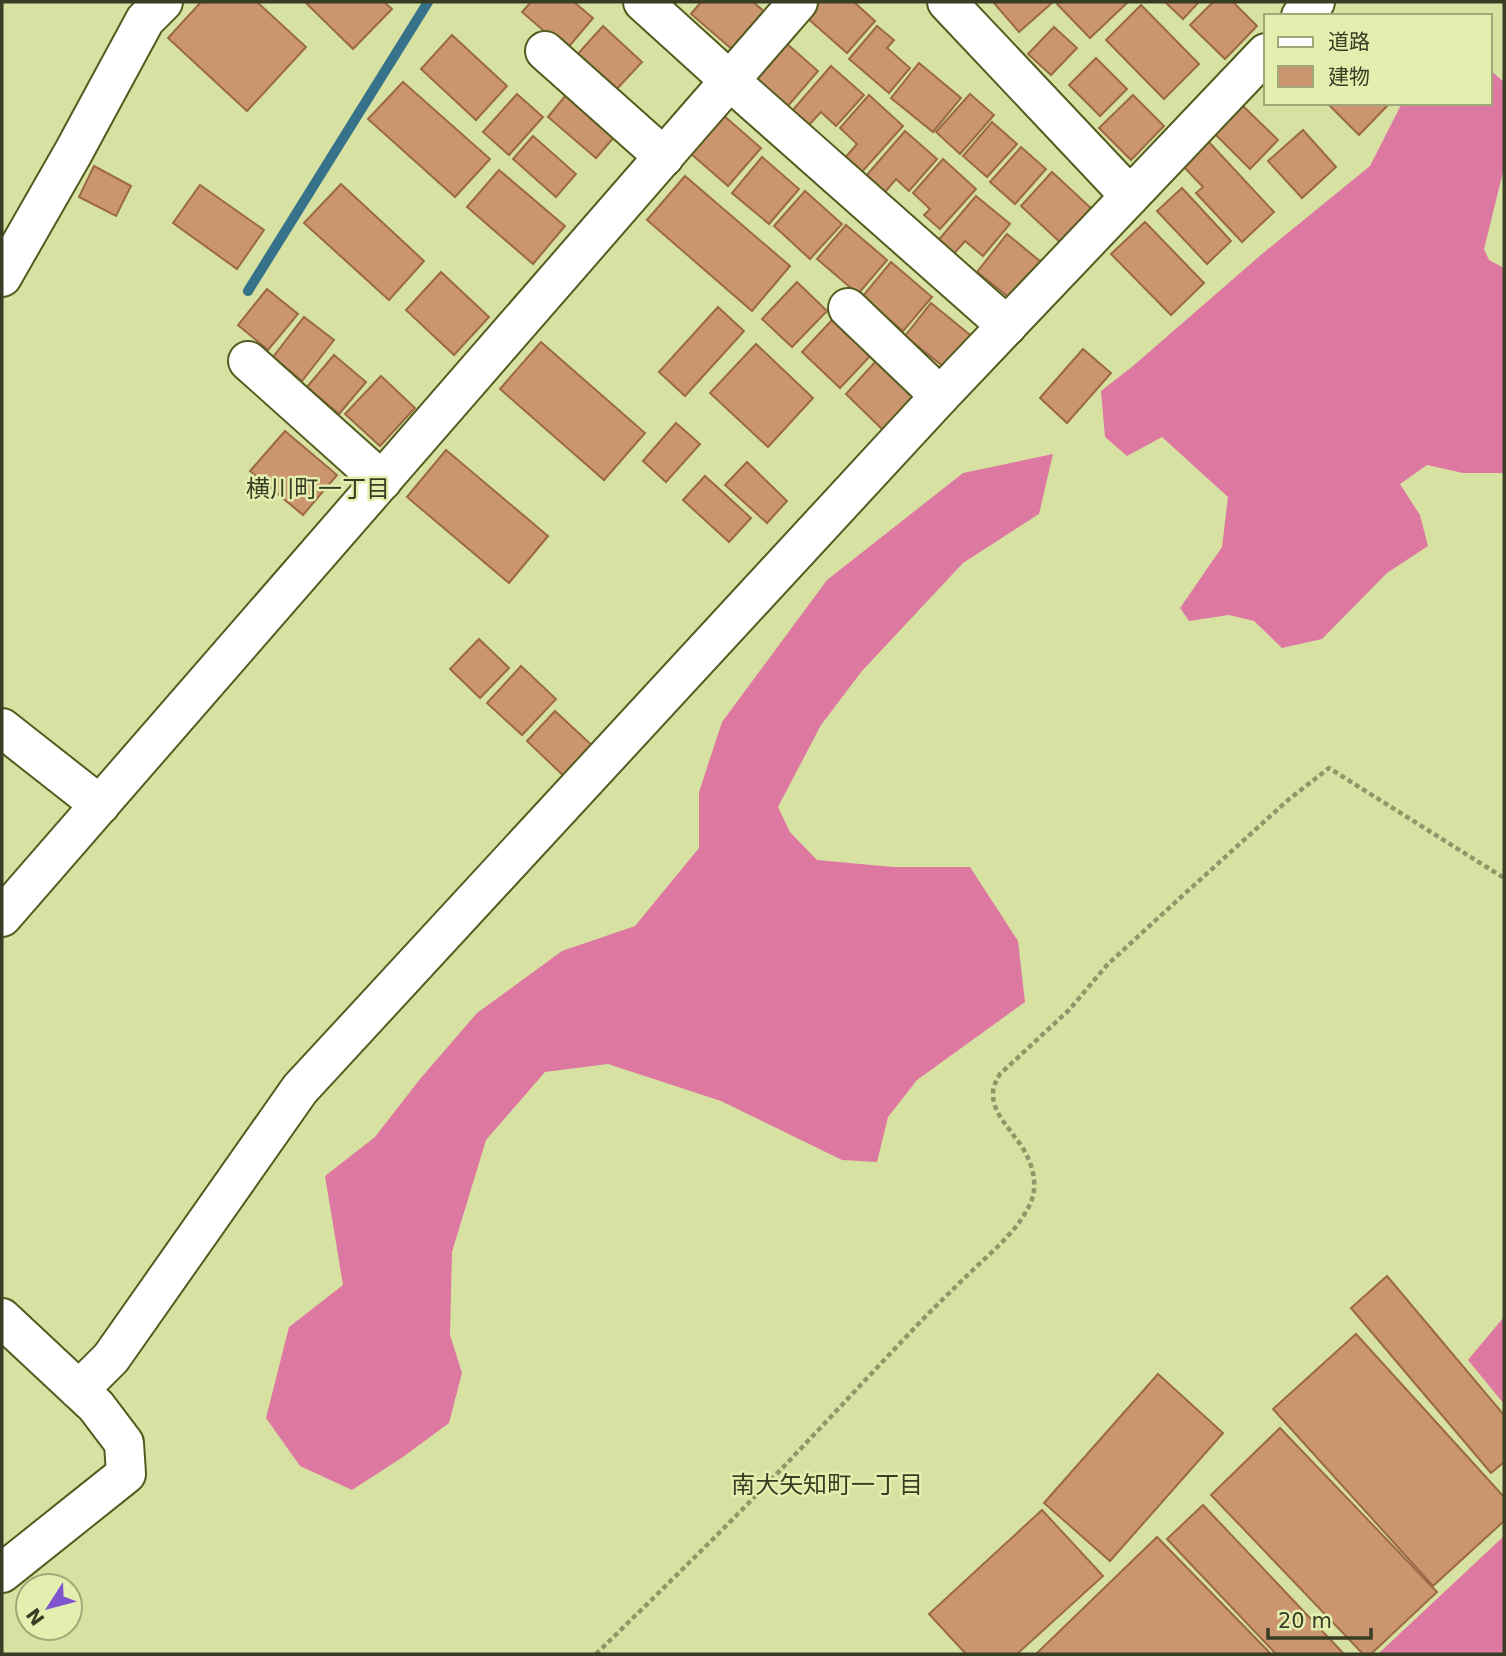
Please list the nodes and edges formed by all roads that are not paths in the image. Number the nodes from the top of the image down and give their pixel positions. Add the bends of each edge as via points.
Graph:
1 (163, 2) edge
2 (643, 2) edge
3 (798, 2) edge
4 (947, 2) edge
5 (545, 51) dead end
6 (1264, 54) edge
7 (729, 80) junction
8 (664, 157) junction
9 (1130, 196) junction
10 (2, 277) edge
11 (848, 308) dead end
12 (1007, 326) junction
13 (248, 361) dead end
14 (940, 396) junction
15 (382, 481) junction
16 (2, 728) edge
17 (100, 805) junction
18 (2, 917) edge
19 (2, 1318) edge
20 (79, 1390) junction
21 (2, 1573) edge

1 - 10 street via 145,20
2 - 7 street
3 - 7 street
4 - 9 street
5 - 8 street
6 - 9 street
7 - 8 street
7 - 12 street
8 - 15 street
9 - 12 street
11 - 14 street
12 - 14 street
13 - 15 street
14 - 20 street via 300,1089 111,1358
15 - 17 street
16 - 17 street
17 - 18 street
19 - 20 street
20 - 21 street via 124,1443 126,1474

